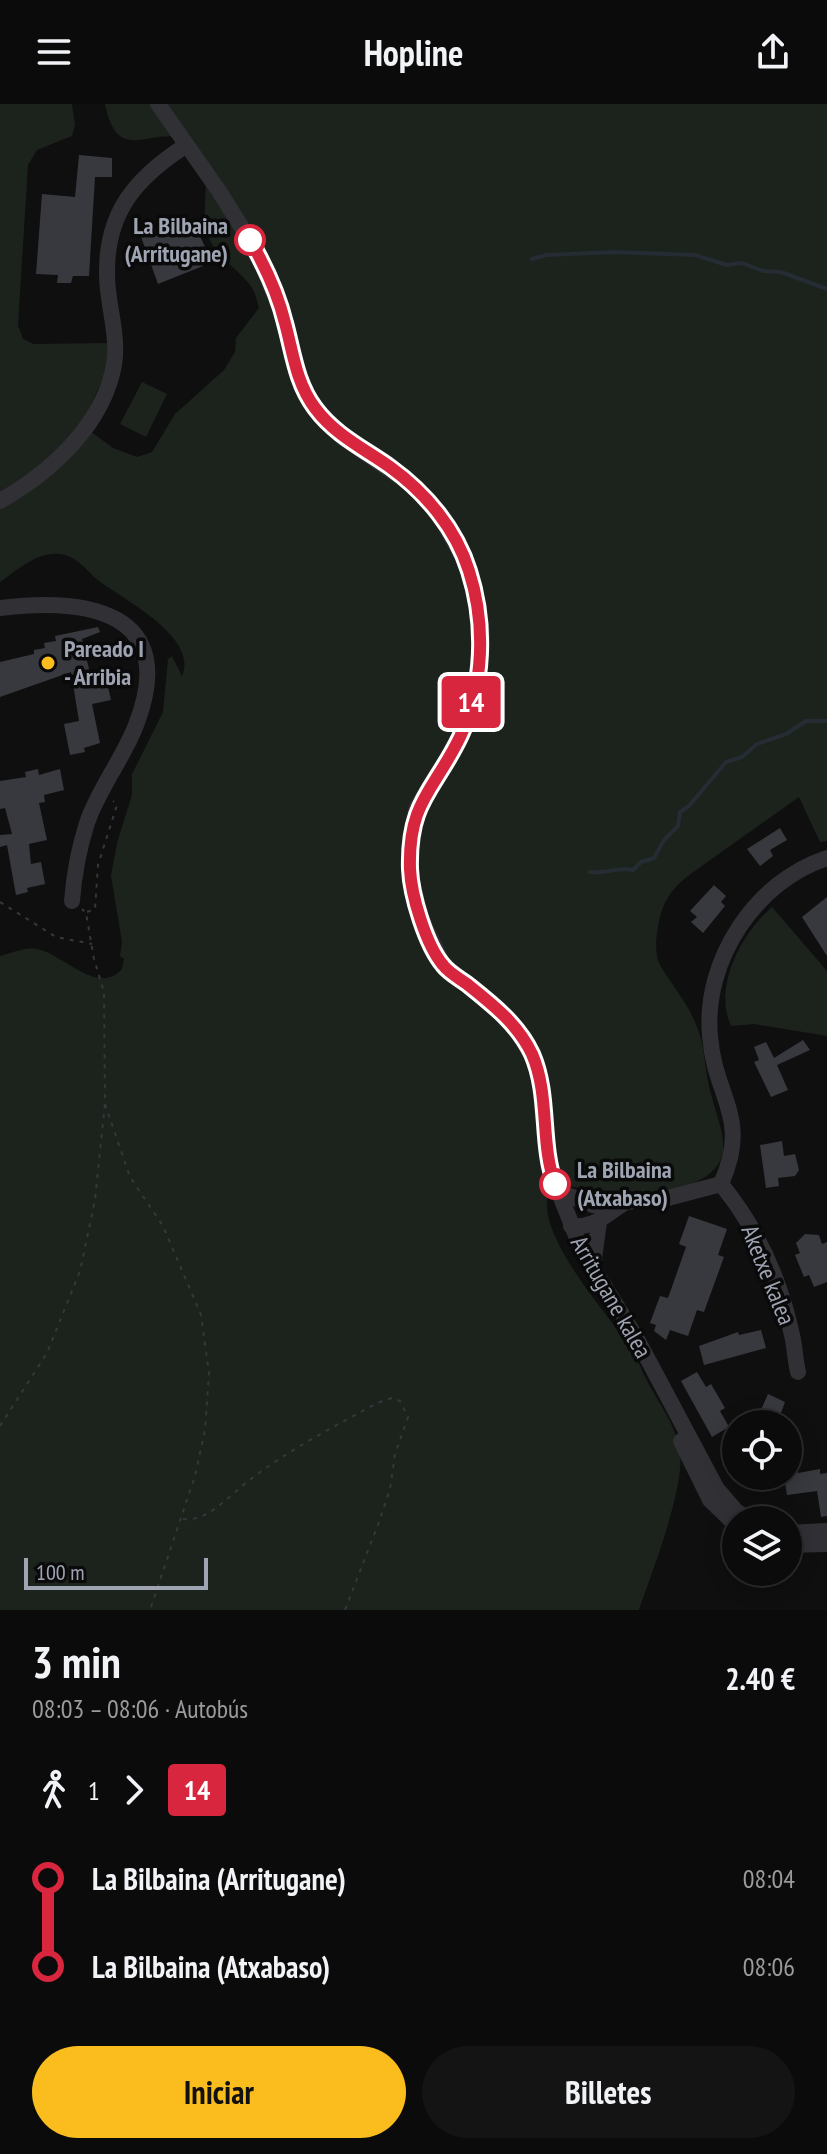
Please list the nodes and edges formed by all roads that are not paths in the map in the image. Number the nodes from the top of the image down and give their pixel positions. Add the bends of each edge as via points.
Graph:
1 (158, 104) edge
2 (185, 146) junction
3 (0, 501) edge
4 (0, 608) edge
5 (827, 858) edge
6 (72, 901) dead end
7 (721, 1184) junction
8 (557, 1191) junction
9 (627, 1201) junction
10 (593, 1205) junction
11 (599, 1222) junction
12 (571, 1226) junction
13 (593, 1266) junction
14 (652, 1369) junction
15 (798, 1372) dead end
16 (732, 1506) edge
17 (722, 1514) edge
18 (827, 1531) edge
19 (802, 1532) edge
20 (827, 1544) edge
21 (802, 1545) edge

1 - 2 street, Arritugane kalea
2 - 3 street via 141,178 114,225 106,275 116,340 114,364 95,415 64,453
2 - 8 street, Arritugane kalea via 257,252 285,321 303,389 314,407 343,438 416,488 436,509 469,569 482,636 474,694 461,736 417,807 410,872 420,916 444,966 500,1011 531,1053 540,1075 548,1165
4 - 6 street via 64,606 105,612 130,628 146,659 144,704 87,824
5 - 7 street via 779,882 760,900 728,945 713,988 709,1034 735,1127
7 - 9 street via 682,1196
7 - 15 street, Aketxe kalea via 760,1240 793,1337
8 - 10 street
8 - 12 street, Arritugane kalea
9 - 10 street
9 - 11 street
10 - 12 street
11 - 12 street
11 - 13 street
12 - 13 street, Arritugane kalea
13 - 14 street, Arritugane kalea
14 - 16 street, Arritugane kalea via 717,1489
14 - 17 street, Arritugane kalea via 703,1489
18 - 19 street
20 - 21 street

